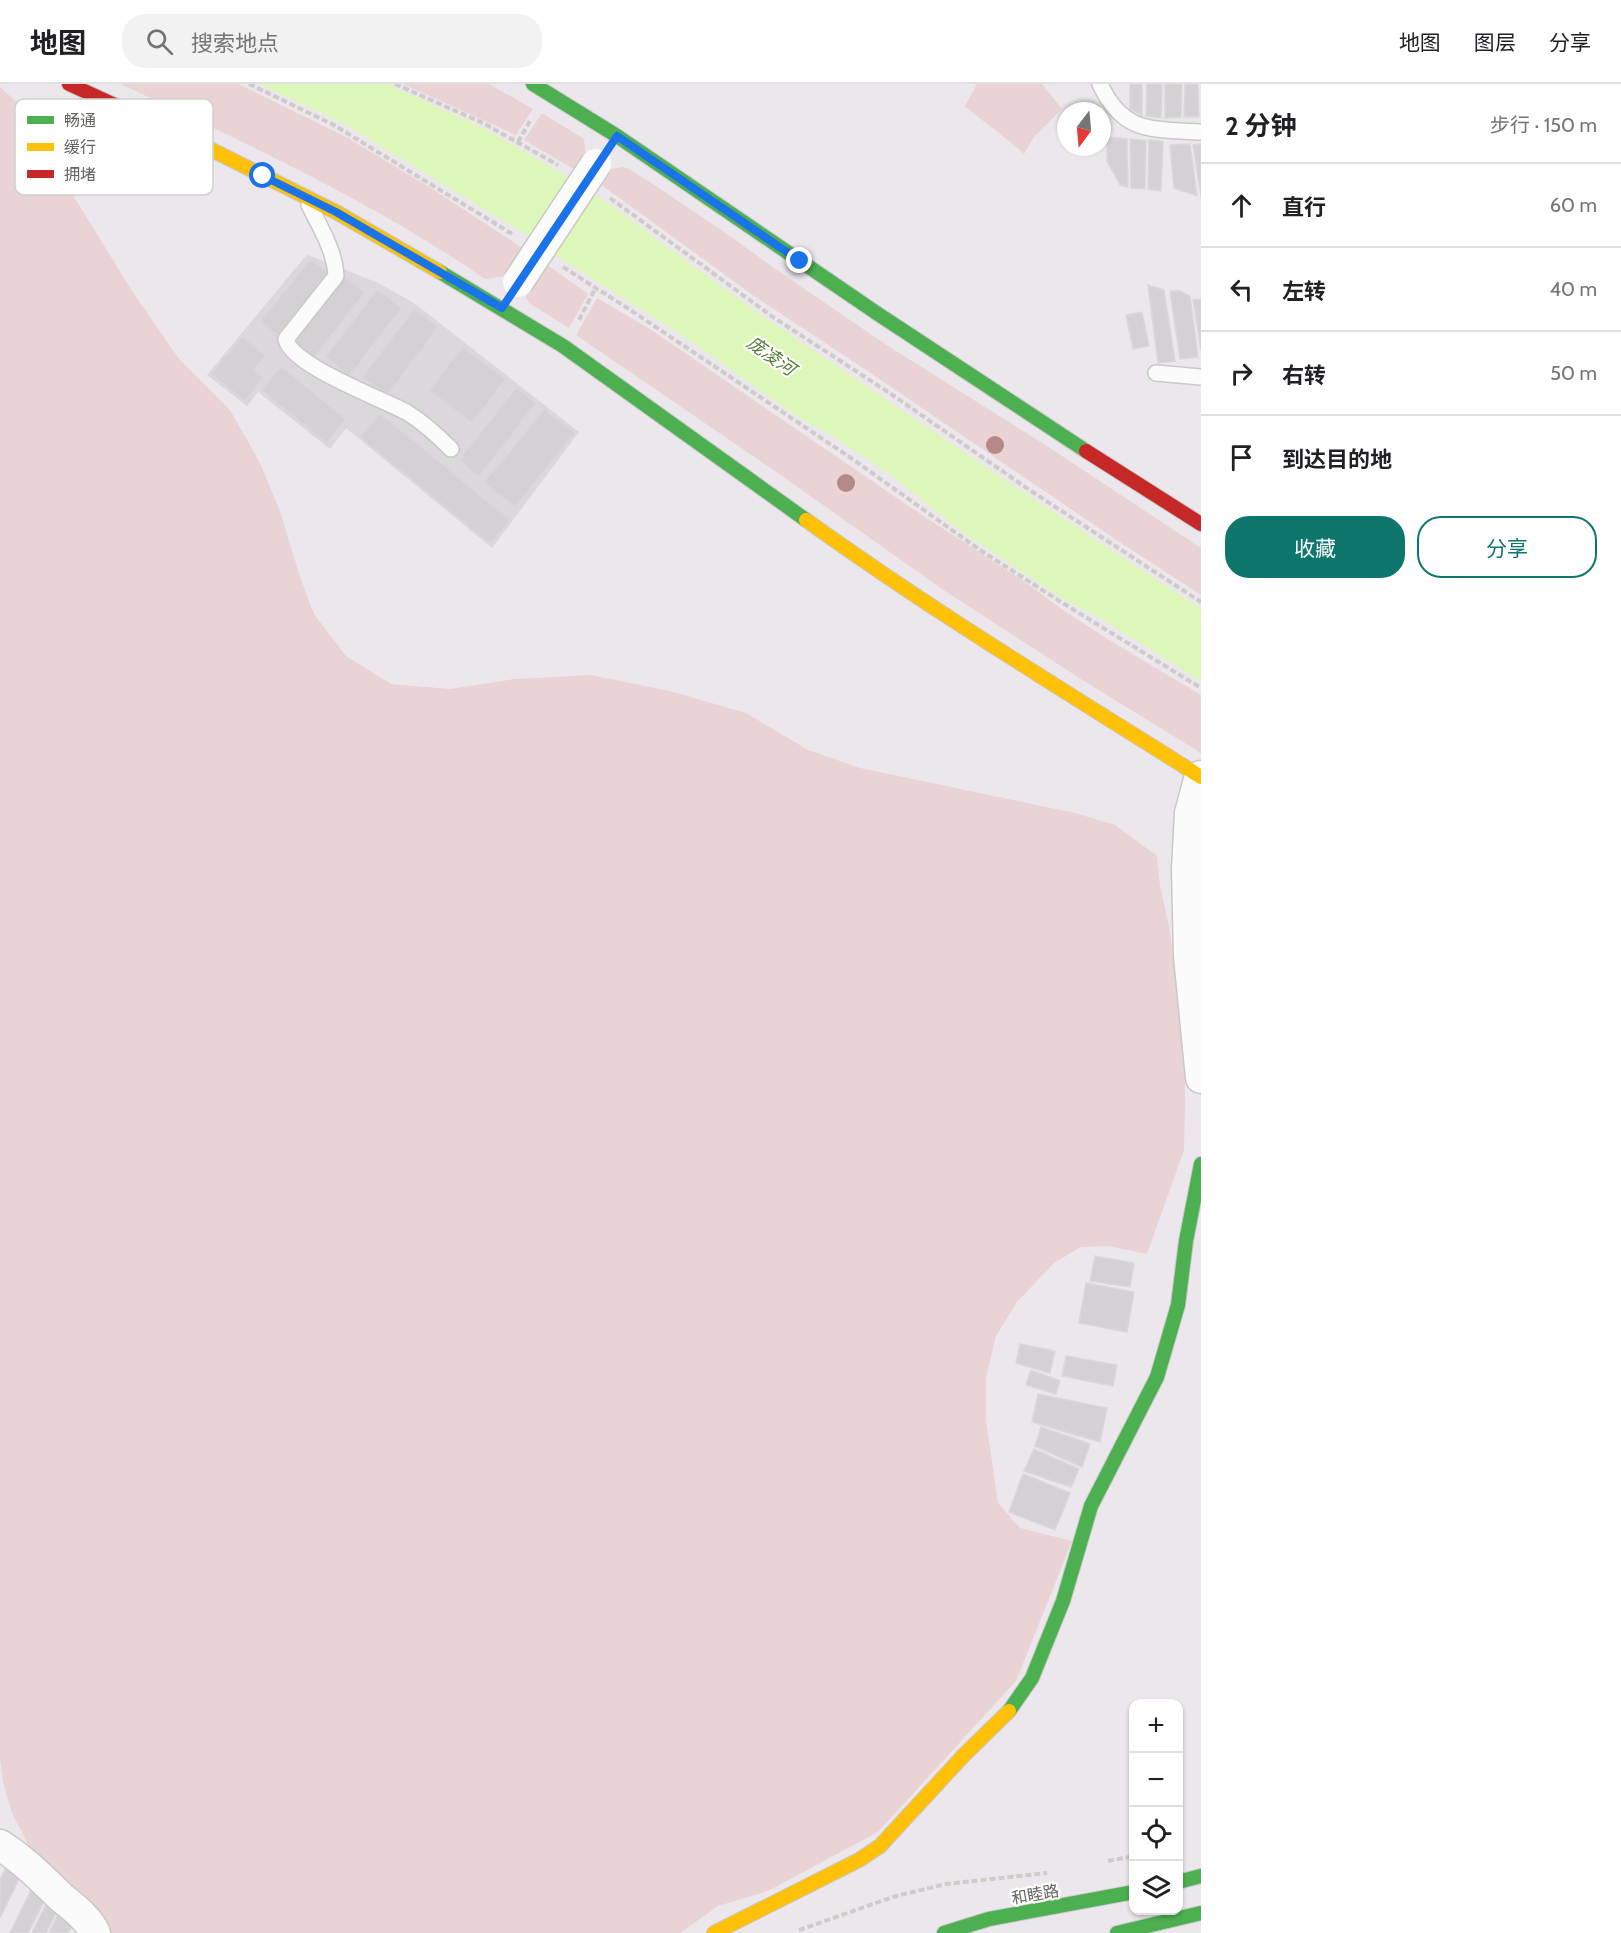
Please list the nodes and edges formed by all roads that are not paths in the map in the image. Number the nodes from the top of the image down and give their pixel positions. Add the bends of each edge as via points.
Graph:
1 (69, 84) edge
2 (533, 84) edge
3 (1100, 84) edge
4 (102, 99) edge
5 (1201, 132) edge
6 (617, 136) junction
7 (213, 150) edge
8 (304, 196) junction
9 (502, 308) junction
10 (1156, 373) dead end
11 (1201, 377) edge
12 (451, 449) dead end
13 (1201, 524) edge
14 (1201, 776) edge
15 (1201, 1078) edge
16 (1201, 1164) edge
17 (0, 1845) edge
18 (1201, 1876) edge
19 (1183, 1881) edge
20 (1129, 1894) edge
21 (1201, 1913) edge
22 (95, 1933) edge
23 (714, 1933) edge
24 (944, 1933) edge
25 (1118, 1933) edge

1 - 4 street
2 - 6 street
3 - 5 lane via 1121,116 1133,124
6 - 9 street, bridge via 599,178
6 - 13 street via 878,314
7 - 8 street
8 - 9 street
8 - 12 lane via 326,240 336,276 286,344 312,366 411,415
9 - 14 street via 563,346 871,567
10 - 11 lane
14 - 15 street via 1190,813 1187,869 1189,956
16 - 23 street via 1178,1305 1157,1377 1091,1506 1063,1601 1032,1678 1014,1706 880,1846
17 - 22 street via 39,1874
18 - 19 street
20 - 24 street, 和睦路 via 989,1919
21 - 25 street

